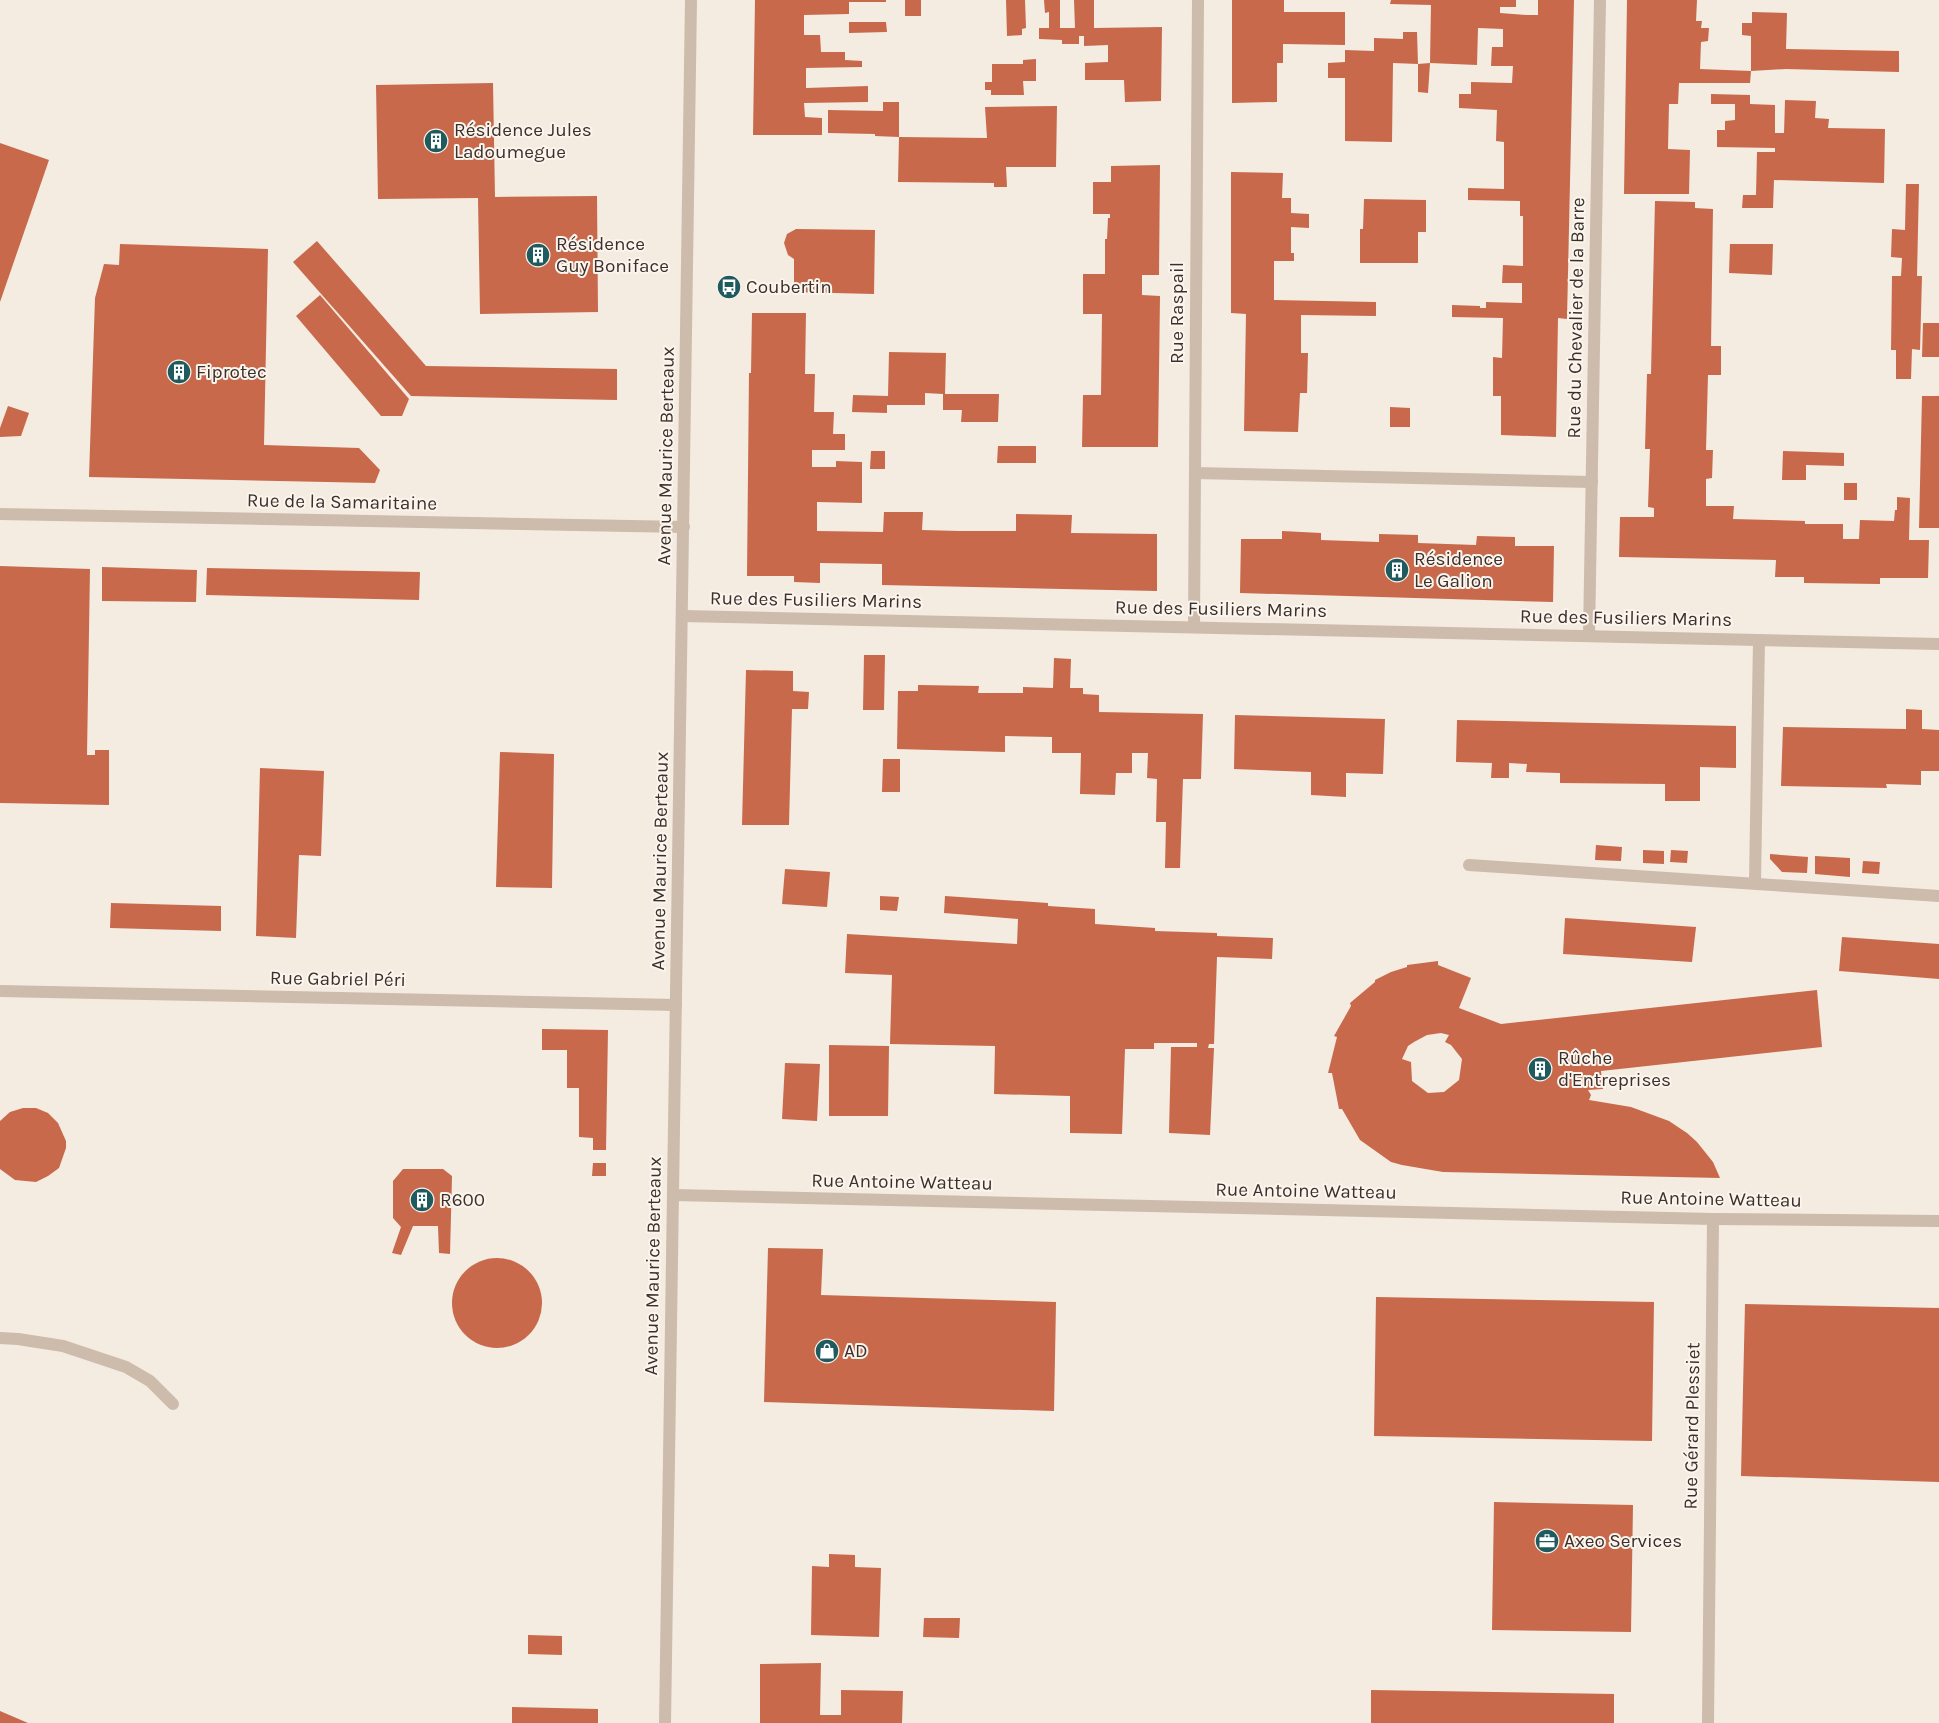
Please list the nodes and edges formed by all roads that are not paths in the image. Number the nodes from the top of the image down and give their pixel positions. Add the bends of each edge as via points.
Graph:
1 (691, 0) edge
2 (1198, 0) edge
3 (1600, 0) edge
4 (1195, 473) junction
5 (1592, 482) junction
6 (0, 514) edge
7 (684, 527) junction
8 (682, 616) junction
9 (1194, 627) junction
10 (1589, 636) junction
11 (1759, 640) junction
12 (1939, 644) edge
13 (1470, 865) dead end
14 (1755, 883) junction
15 (1939, 896) edge
16 (0, 991) edge
17 (676, 1005) junction
18 (673, 1196) junction
19 (1713, 1219) junction
20 (1939, 1221) edge
21 (0, 1338) edge
22 (173, 1404) dead end
23 (665, 1723) edge
24 (1708, 1723) edge

1 - 7 street, Avenue Maurice Berteaux
2 - 4 street, Rue Raspail
3 - 5 street, Rue du Chevalier de la Barre
4 - 5 street
4 - 9 street, Rue Raspail
5 - 10 street, Rue du Chevalier de la Barre
6 - 7 street, Rue de la Samaritaine
7 - 8 street, Avenue Maurice Berteaux
8 - 9 street, Rue des Fusiliers Marins
8 - 17 street, Avenue Maurice Berteaux
9 - 10 street, Rue des Fusiliers Marins
10 - 11 street, Rue des Fusiliers Marins
11 - 12 street, Rue des Fusiliers Marins
11 - 14 street
13 - 14 street
14 - 15 street
16 - 17 street, Rue Gabriel Péri
17 - 18 street, Avenue Maurice Berteaux
18 - 19 street, Rue Antoine Watteau
18 - 23 street, Avenue Maurice Berteaux
19 - 20 street, Rue Antoine Watteau
19 - 24 street, Rue Gérard Plessiet
21 - 22 street via 63,1346 126,1367 150,1381

